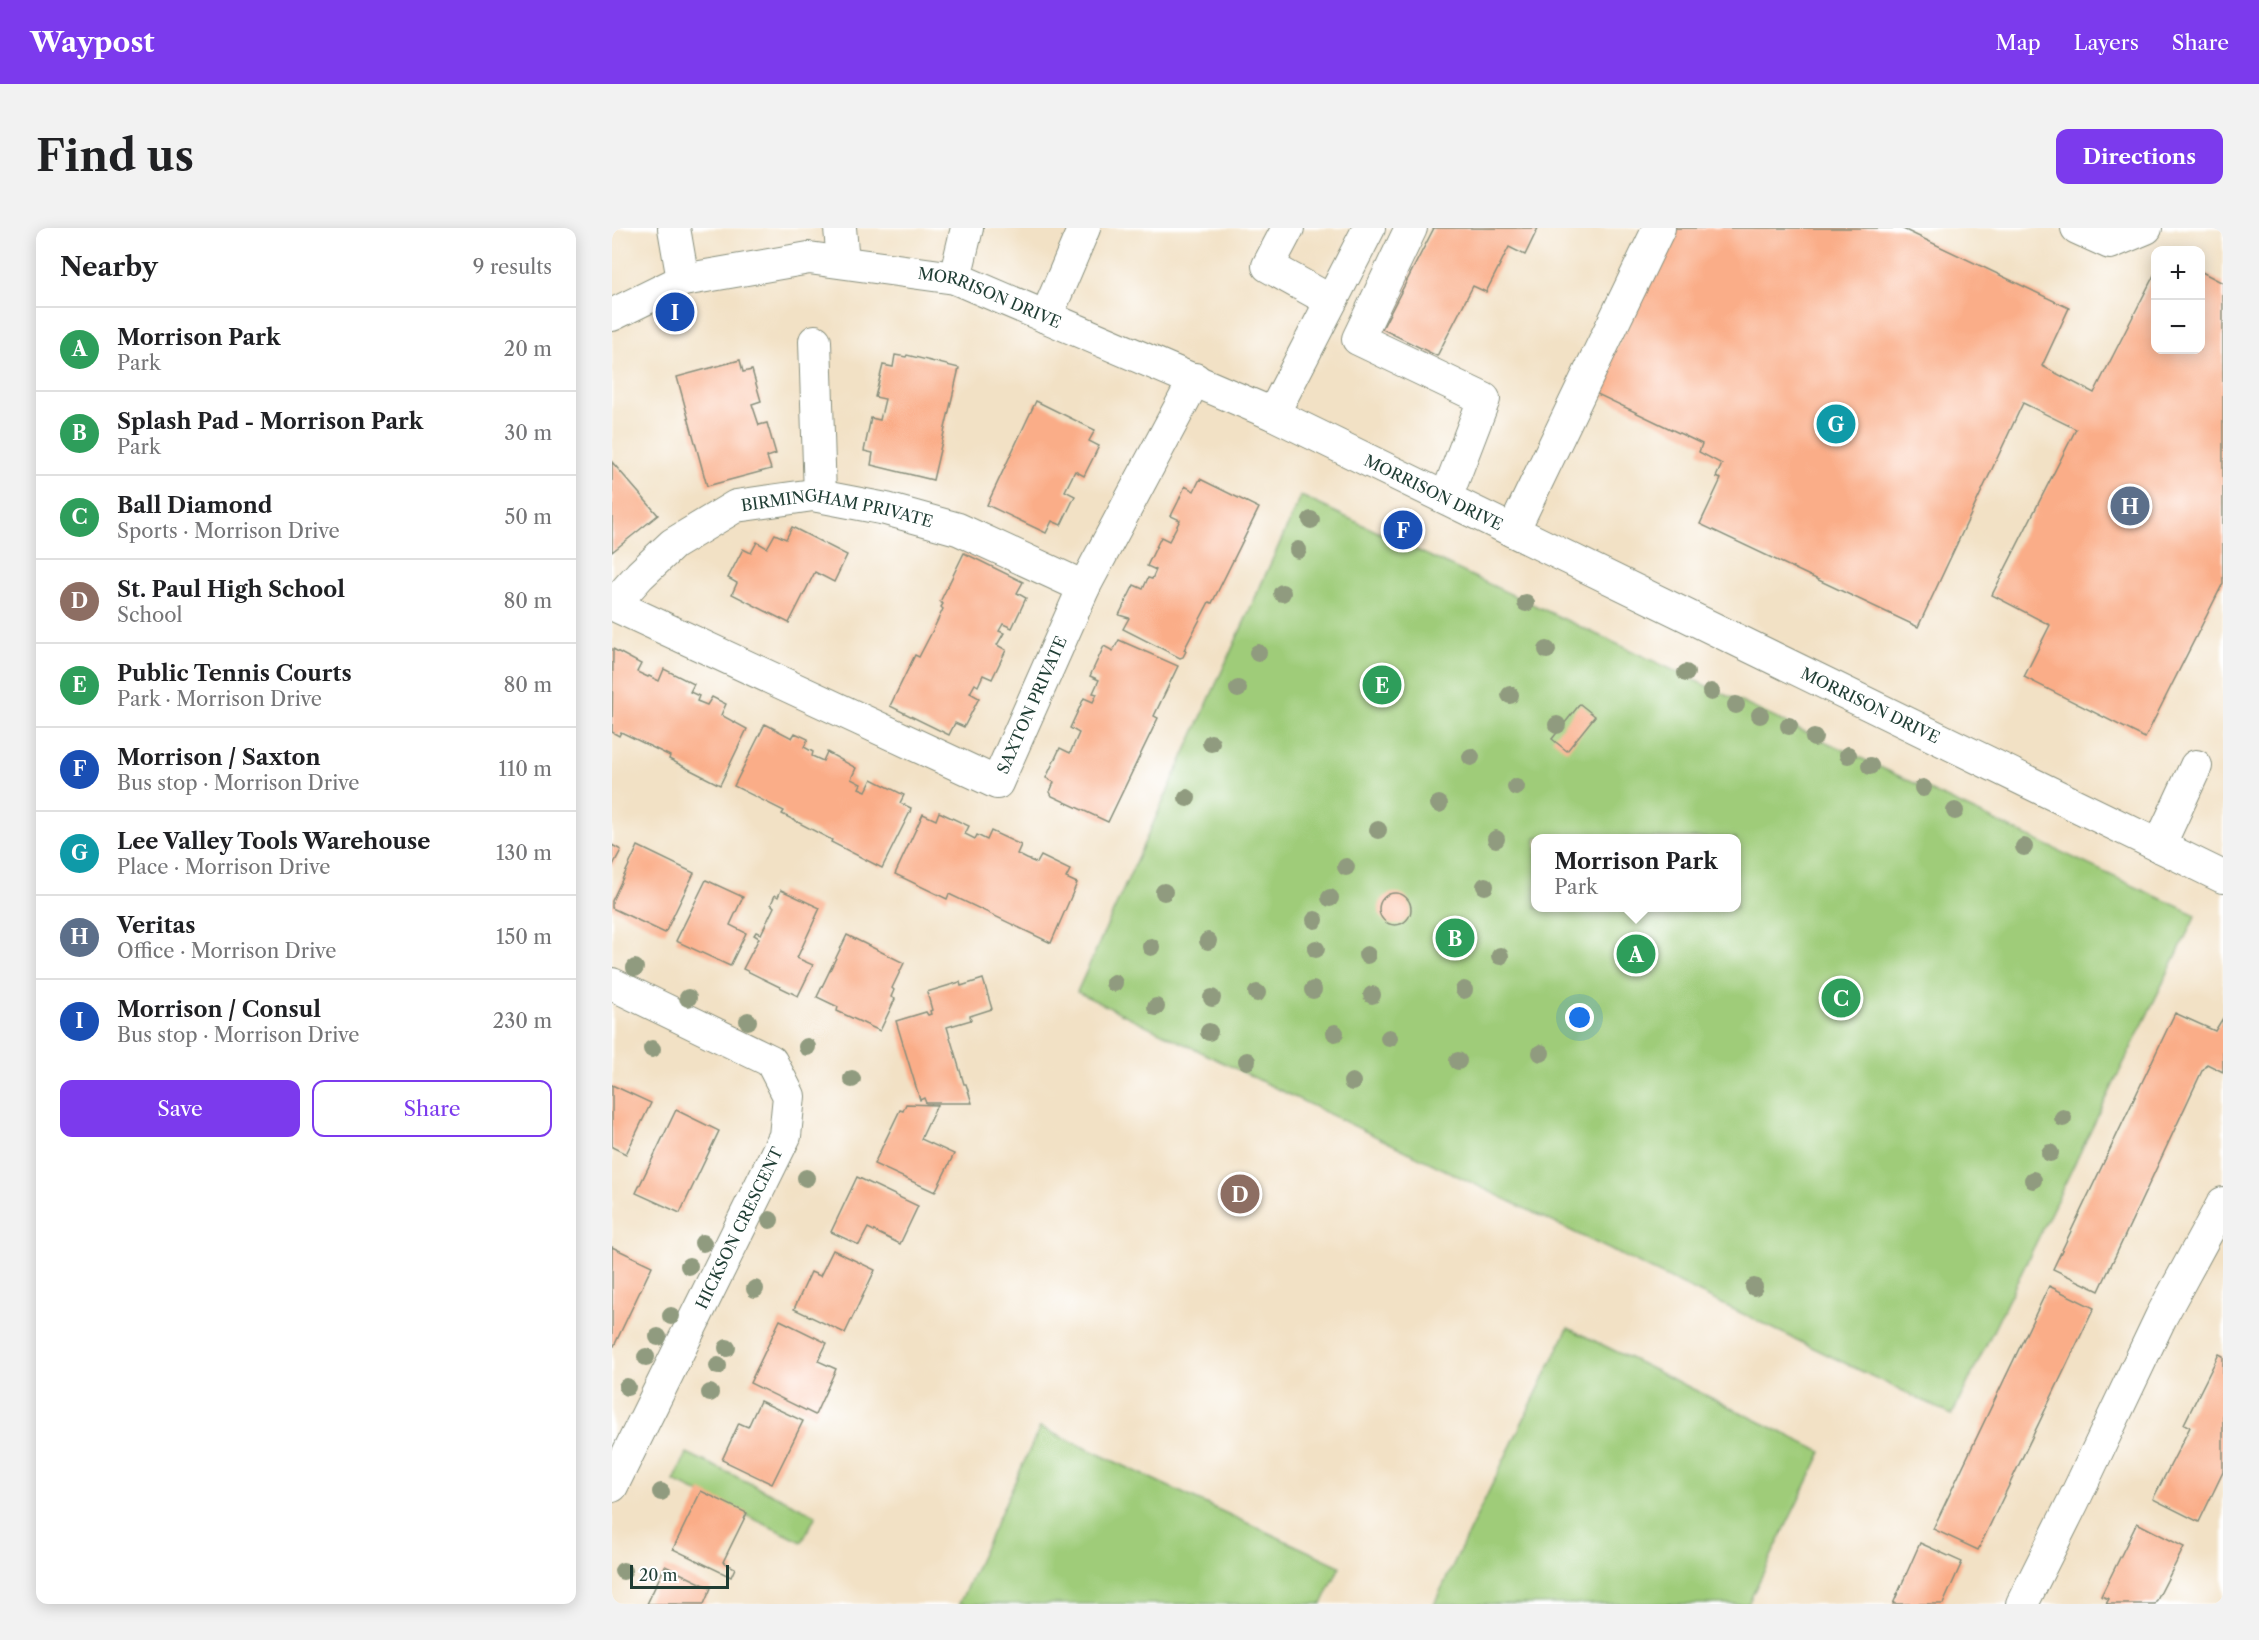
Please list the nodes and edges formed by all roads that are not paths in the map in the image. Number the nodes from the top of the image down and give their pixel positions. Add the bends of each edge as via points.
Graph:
1 (674, 228) edge
2 (840, 228) edge
3 (967, 228) edge
4 (1084, 228) edge
5 (1288, 228) edge
6 (1369, 228) edge
7 (1411, 228) edge
8 (1659, 228) edge
9 (2077, 228) edge
10 (2146, 228) edge
11 (843, 262) junction
12 (955, 278) junction
13 (683, 280) junction
14 (1331, 301) junction
15 (612, 315) edge
16 (1046, 316) junction
17 (815, 341) dead end
18 (1195, 379) junction
19 (1273, 414) junction
20 (820, 496) junction
21 (1446, 498) junction
22 (1513, 531) junction
23 (1084, 587) junction
24 (613, 604) edge
25 (2196, 766) dead end
26 (2159, 846) junction
27 (2223, 877) edge
28 (612, 984) edge
29 (2223, 1203) edge
30 (623, 1433) edge
31 (612, 1486) edge
32 (2022, 1604) edge

1 - 13 street
2 - 11 street
3 - 12 street
4 - 16 street
5 - 14 street via 1268,266
6 - 14 street
7 - 21 street via 1358,339 1484,399
8 - 22 street
9 - 10 street via 2110,243
11 - 12 street, MORRISON DRIVE
11 - 13 street, MORRISON DRIVE via 809,258
12 - 16 street, MORRISON DRIVE
13 - 15 street, MORRISON DRIVE
14 - 19 street
16 - 18 street, MORRISON DRIVE
17 - 20 street
18 - 19 street, MORRISON DRIVE
18 - 23 street, SAXTON PRIVATE
19 - 21 street, MORRISON DRIVE
20 - 23 street, BIRMINGHAM PRIVATE via 958,529
20 - 24 street, BIRMINGHAM PRIVATE via 736,506 673,544
21 - 22 street, MORRISON DRIVE
22 - 26 street, MORRISON DRIVE
23 - 24 street, SAXTON PRIVATE via 997,783
25 - 26 street
26 - 27 street, MORRISON DRIVE
28 - 30 street, HICKSON CRESCENT via 771,1061 789,1096 785,1136
29 - 32 street via 2161,1317
30 - 31 street, HICKSON CRESCENT

